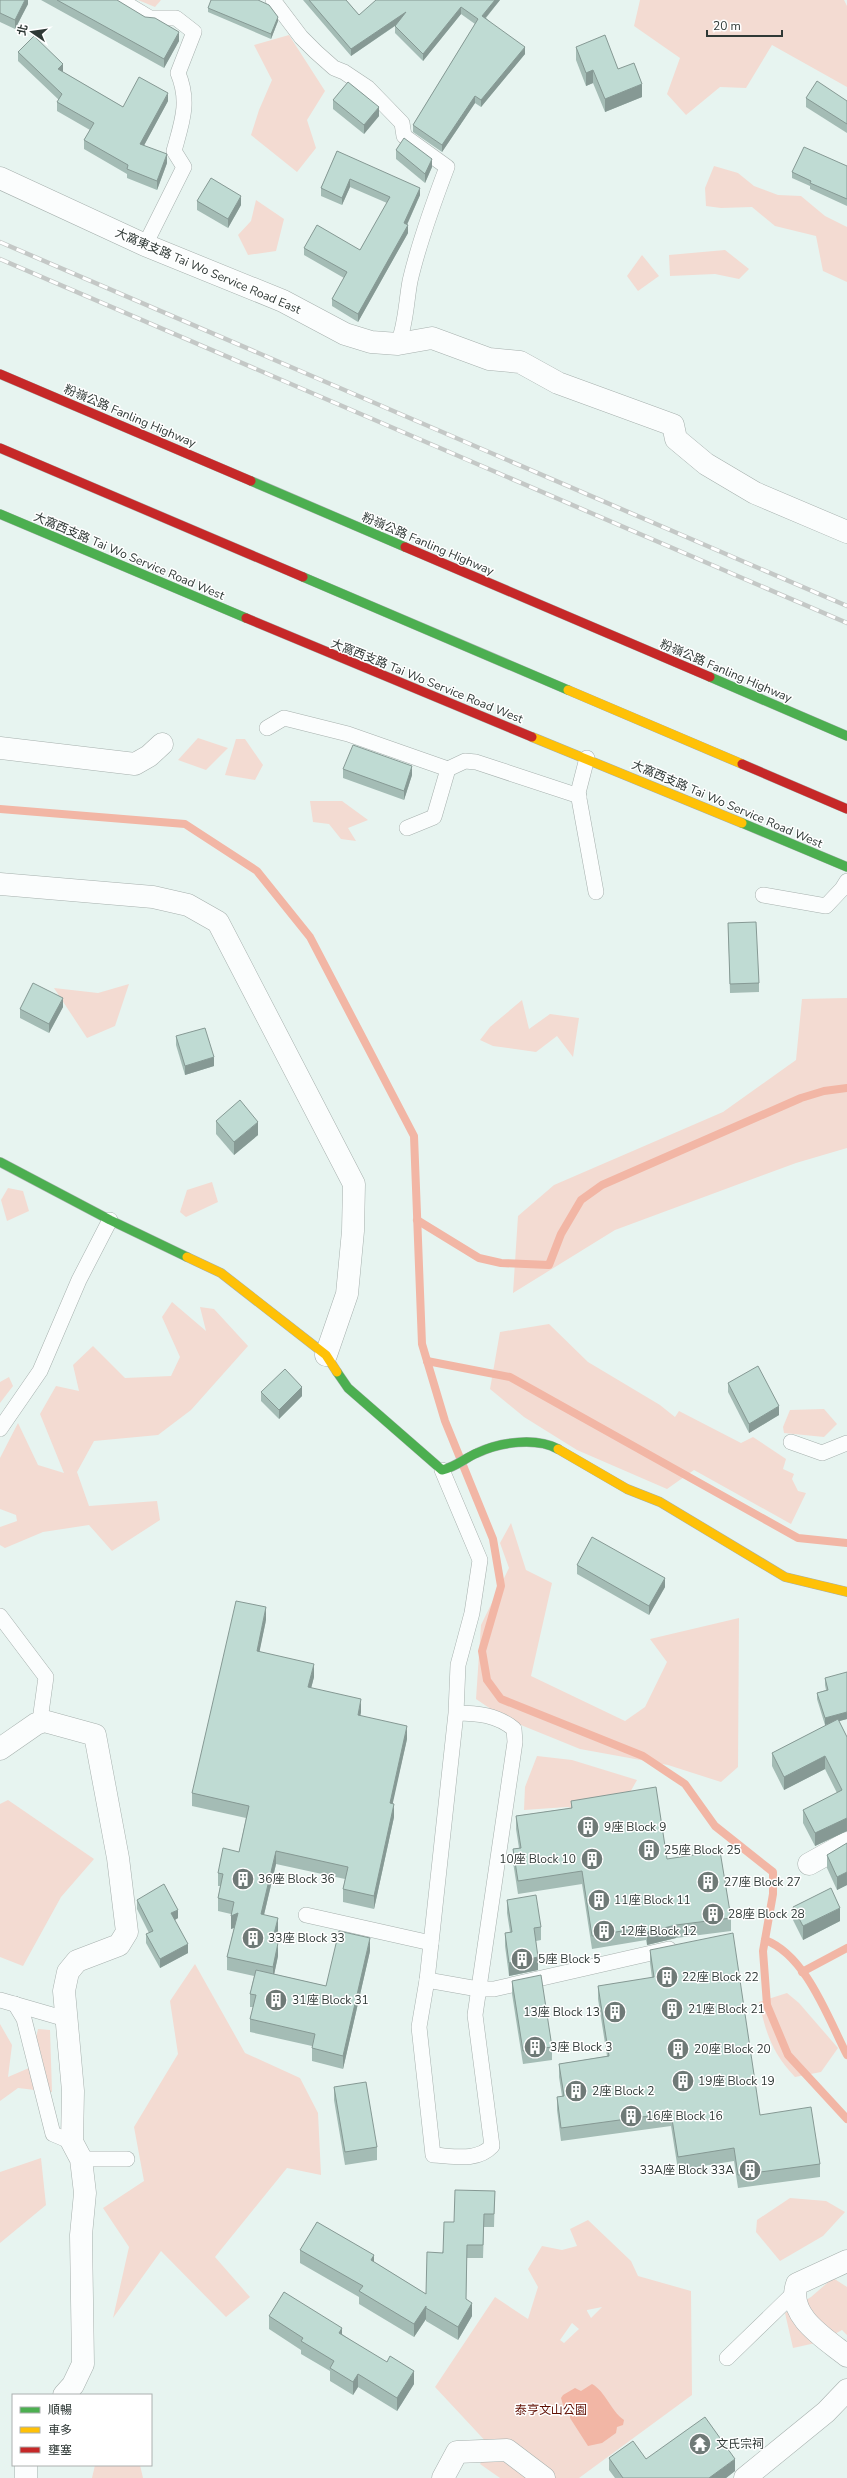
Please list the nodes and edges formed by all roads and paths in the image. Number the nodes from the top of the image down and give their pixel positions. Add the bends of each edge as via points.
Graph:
1 (120, 0) edge
2 (273, 0) edge
3 (0, 178) edge
4 (145, 245) junction
5 (398, 344) junction
6 (0, 374) edge
7 (0, 448) edge
8 (0, 514) edge
9 (847, 532) edge
10 (267, 728) dead end
11 (847, 736) edge
12 (162, 744) dead end
13 (0, 748) edge
14 (587, 758) junction
15 (448, 769) junction
16 (579, 796) junction
17 (847, 809) edge
18 (407, 828) dead end
19 (847, 867) edge
20 (847, 881) edge
21 (0, 884) edge
22 (596, 892) dead end
23 (763, 895) dead end
24 (0, 1162) edge
25 (110, 1220) junction
26 (326, 1355) junction
27 (0, 1429) edge
28 (791, 1442) dead end
29 (847, 1443) edge
30 (446, 1469) junction
31 (847, 1592) edge
32 (0, 1616) edge
33 (456, 1713) junction
34 (44, 1721) junction
35 (0, 1749) edge
36 (847, 1843) edge
37 (809, 1864) dead end
38 (306, 1915) dead end
39 (431, 1943) junction
40 (684, 1946) edge
41 (427, 1980) junction
42 (478, 1989) junction
43 (0, 2000) edge
44 (15, 2004) junction
45 (66, 2020) junction
46 (76, 2150) junction
47 (126, 2159) dead end
48 (847, 2261) edge
49 (794, 2293) junction
50 (847, 2356) edge
51 (727, 2358) dead end
52 (847, 2390) edge
53 (65, 2394) edge
54 (26, 2466) edge
55 (26, 2478) edge
56 (443, 2478) edge
57 (544, 2478) edge
58 (745, 2478) edge

1 - 4 lane via 150,18 176,18 194,32 178,73 184,88 185,110 174,152 184,167
2 - 5 lane via 301,37 316,52 334,68 368,88 402,123 404,136 447,167 428,218 410,282 404,330
3 - 4 street, 大窩東支路 Tai Wo Service Road East
4 - 5 street, 大窩東支路 Tai Wo Service Road East via 190,253 345,334 371,342
5 - 9 street, 大窩東支路 Tai Wo Service Road East via 432,338 489,359 520,362 558,383 673,425 676,439 706,464 755,493
6 - 11 main road, 粉嶺公路 Fanling Highway
7 - 17 main road
8 - 14 main road, 大窩西支路 Tai Wo Service Road West via 422,693
10 - 15 lane via 284,718 348,734
12 - 13 street via 135,764
14 - 16 lane via 580,780
14 - 19 main road, 大窩西支路 Tai Wo Service Road West
15 - 16 lane via 466,761 476,762
15 - 18 lane via 434,817
16 - 22 lane
20 - 23 lane via 826,906
21 - 26 street via 153,897 188,905 218,922 354,1184 348,1294
24 - 25 main road
25 - 26 main road via 221,1273
25 - 27 lane via 40,1371
26 - 30 main road via 348,1388
28 - 29 lane via 822,1453
30 - 31 main road via 476,1453 494,1448 526,1442 550,1445 627,1488 660,1502 785,1577
30 - 33 lane via 480,1560 472,1613 458,1664
32 - 34 lane via 46,1677 41,1713
33 - 39 lane
33 - 42 lane via 480,1713 504,1721 514,1729 515,1742
34 - 35 street
34 - 45 street via 95,1735 118,1858 127,1932 119,1946 77,1961 68,1972 64,1991
36 - 37 street
38 - 39 lane
39 - 41 lane
40 - 42 lane via 517,1986
41 - 42 lane
41 - 42 lane via 419,2027 433,2155 469,2157 484,2154 492,2146 477,2038 475,2015
43 - 44 lane
44 - 45 lane
44 - 46 lane via 24,2019 53,2134
45 - 46 street
46 - 47 lane
46 - 53 street via 85,2193 81,2251 83,2364
48 - 49 street via 797,2284
49 - 50 street via 803,2319
49 - 51 lane
52 - 58 street via 826,2412
54 - 55 street
56 - 57 street via 457,2452 507,2450

